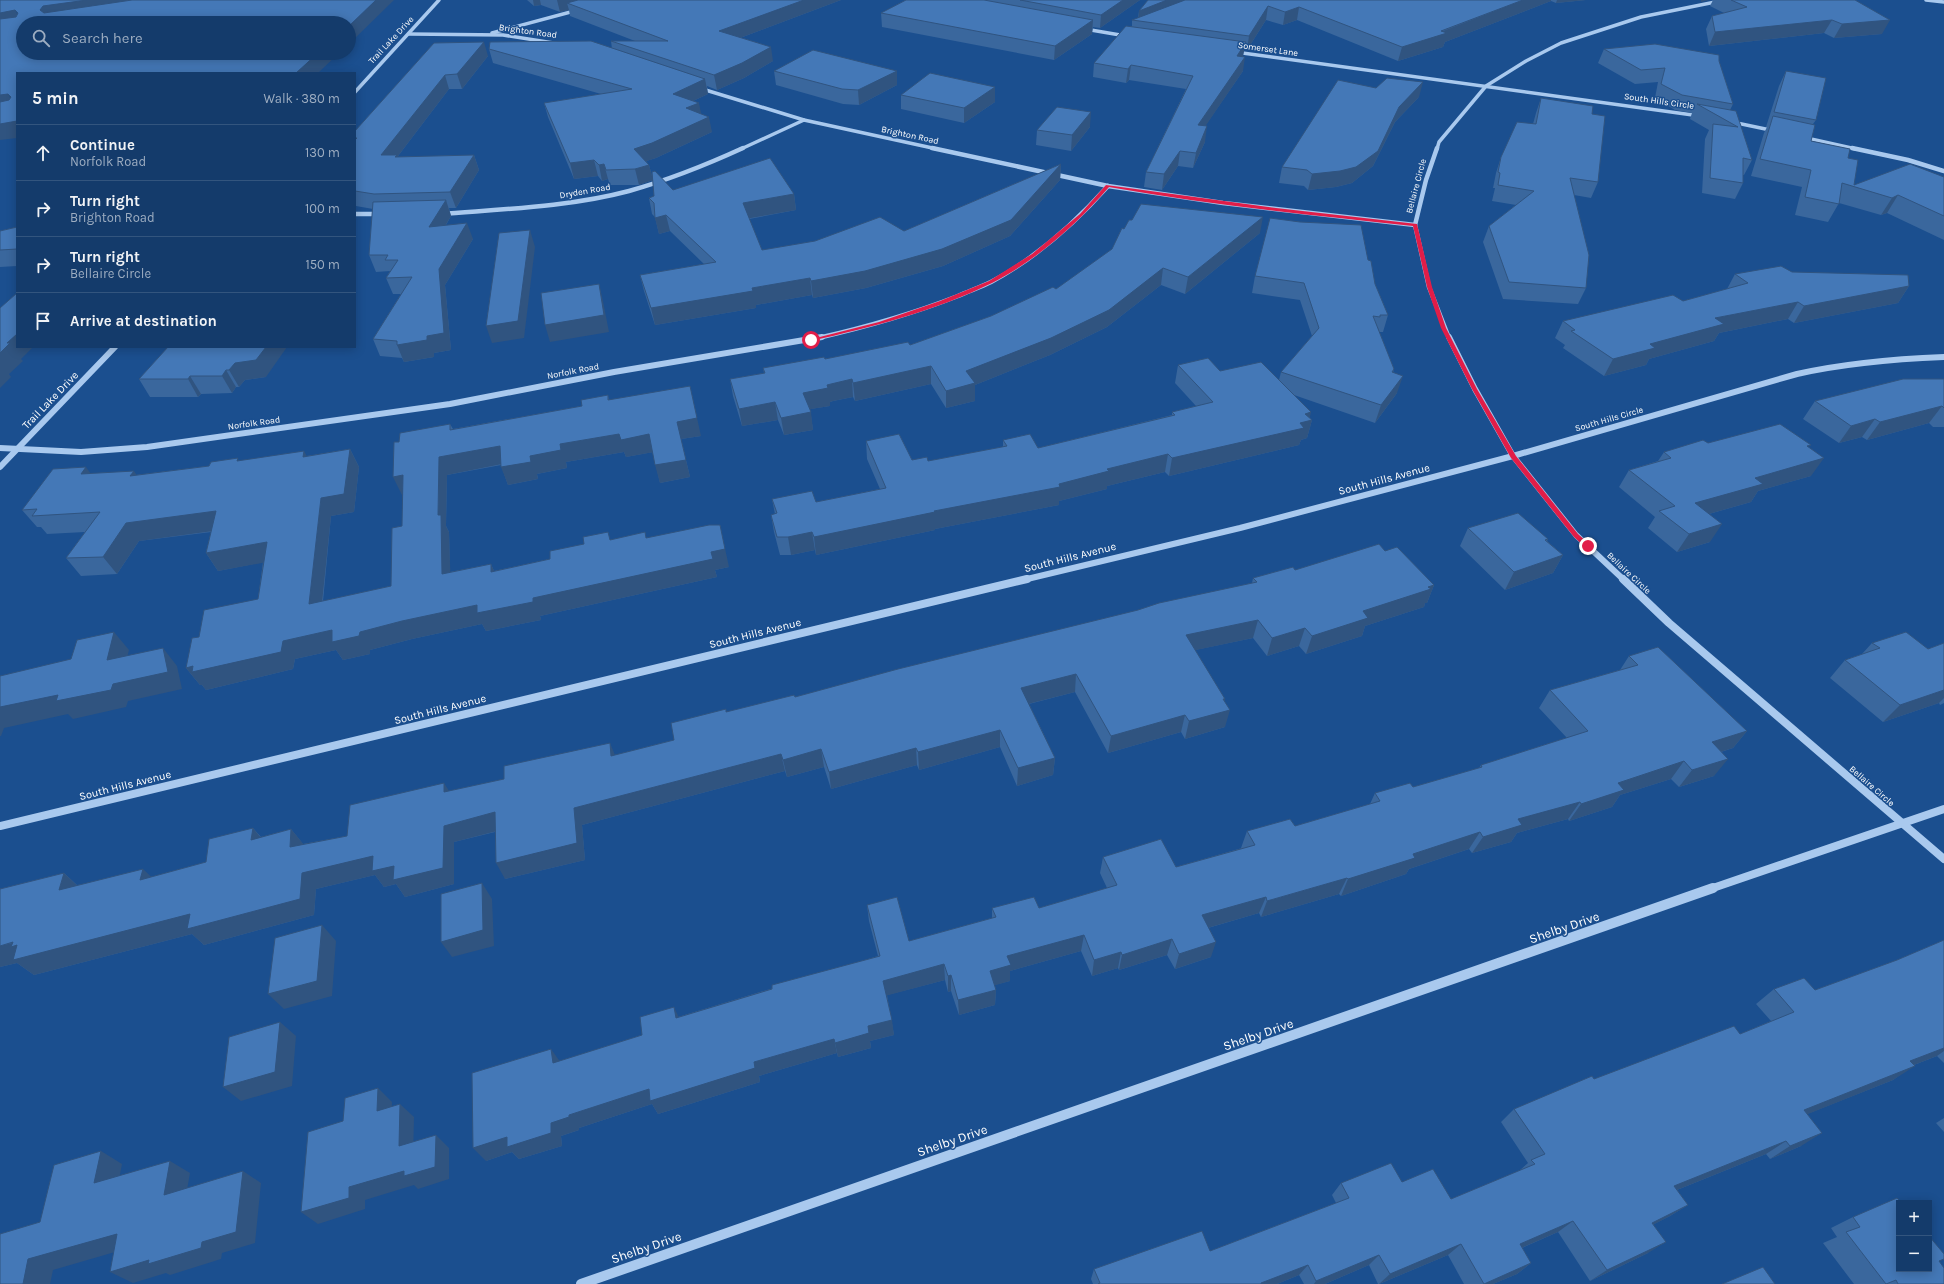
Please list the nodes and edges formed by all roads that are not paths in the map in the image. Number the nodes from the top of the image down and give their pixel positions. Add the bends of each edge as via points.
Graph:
1 (439, 0) edge
2 (1725, 0) edge
3 (1926, 0) edge
4 (1944, 2) edge
5 (582, 9) edge
6 (1079, 28) edge
7 (1125, 33) edge
8 (409, 34) junction
9 (488, 35) junction
10 (1118, 35) junction
11 (1134, 38) edge
12 (565, 45) edge
13 (1229, 51) edge
14 (356, 85) edge
15 (361, 85) junction
16 (693, 86) edge
17 (1486, 86) junction
18 (356, 91) edge
19 (1702, 117) dead end
20 (804, 120) junction
21 (1725, 121) edge
22 (1778, 131) edge
23 (1799, 136) edge
24 (1944, 171) edge
25 (1108, 186) junction
26 (356, 214) edge
27 (385, 214) edge
28 (438, 214) edge
29 (1415, 225) junction
30 (114, 348) edge
31 (1944, 357) edge
32 (0, 448) edge
33 (18, 448) junction
34 (1513, 456) junction
35 (0, 467) edge
36 (1944, 809) edge
37 (1900, 823) junction
38 (0, 826) edge
39 (1944, 859) edge
40 (581, 1284) edge

1 - 8 street, Trail Lake Drive
2 - 17 street, Bellaire Circle via 1640,17 1562,43 1526,61
3 - 4 street
5 - 9 street
6 - 10 street
7 - 10 street
8 - 9 street, Brighton Road
8 - 15 street, Trail Lake Drive
9 - 12 street, Brighton Road via 518,36
10 - 11 street
13 - 17 street, Somerset Lane
14 - 15 street
15 - 18 street, Trail Lake Drive
16 - 20 street, Brighton Road
17 - 19 street, South Hills Circle
17 - 29 street, Bellaire Circle via 1439,142
20 - 25 street, Brighton Road
20 - 28 street, Dryden Road via 705,165 628,191 559,204
21 - 22 street
23 - 24 street via 1908,160
25 - 29 street, Brighton Road via 1157,195
25 - 33 street, Norfolk Road via 1082,215 1034,255 991,282 942,302 873,325 811,340 614,372 450,404 251,433 147,447 81,452
26 - 27 street
29 - 34 street, Bellaire Circle via 1429,287 1444,328
30 - 33 street, Trail Lake Drive
31 - 34 street, South Hills Circle via 1839,365 1797,374
32 - 33 street, Norfolk Road
33 - 35 street, Trail Lake Drive
34 - 37 street, Bellaire Circle via 1576,536 1669,622
34 - 38 street, South Hills Avenue via 1225,531
36 - 37 street, Shelby Drive
37 - 39 street, Bellaire Circle
37 - 40 street, Shelby Drive

